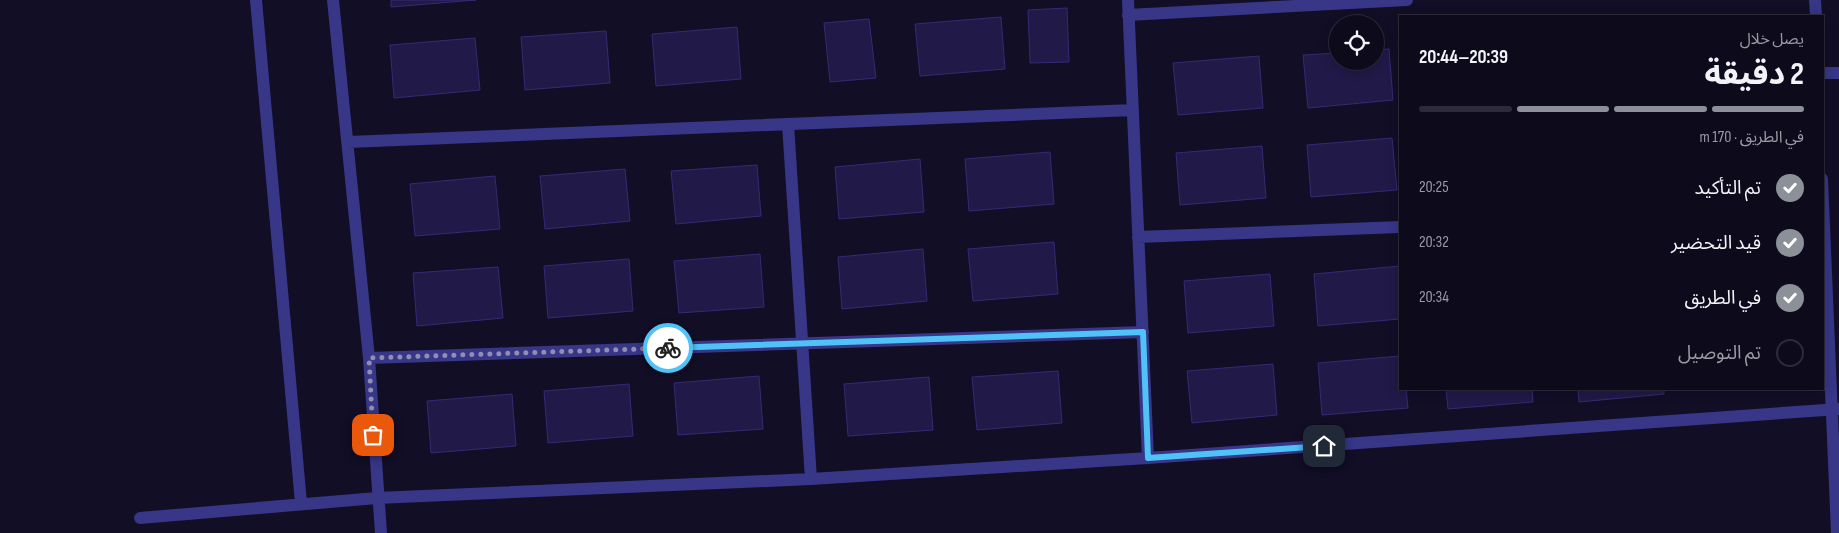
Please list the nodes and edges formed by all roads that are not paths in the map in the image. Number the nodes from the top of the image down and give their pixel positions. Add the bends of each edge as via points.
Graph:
1 (256, 0) edge
2 (333, 0) edge
3 (1128, 0) edge
4 (1407, 0) edge
5 (1815, 0) edge
6 (1128, 15) junction
7 (1816, 15) edge
8 (1839, 73) edge
9 (1824, 74) edge
10 (1133, 110) junction
11 (788, 124) junction
12 (348, 142) junction
13 (1824, 219) edge
14 (1399, 227) edge
15 (1138, 237) junction
16 (1833, 294) edge
17 (1143, 332) junction
18 (802, 343) junction
19 (369, 358) junction
20 (1836, 409) edge
21 (1148, 458) junction
22 (811, 478) junction
23 (377, 498) junction
24 (301, 503) junction
25 (140, 518) dead end
26 (381, 533) edge
27 (1837, 533) edge

1 - 24 street
2 - 12 street
3 - 6 street
4 - 6 street
5 - 7 street
6 - 10 street
8 - 9 street
10 - 11 street
10 - 15 street
11 - 12 street
11 - 18 street
12 - 19 street
13 - 16 street
14 - 15 street
15 - 17 street
16 - 20 street
17 - 18 street
17 - 21 street
18 - 19 street
18 - 22 street
19 - 23 street
20 - 21 street
20 - 27 street
21 - 22 street
22 - 23 street
23 - 24 street
23 - 26 street
24 - 25 street

